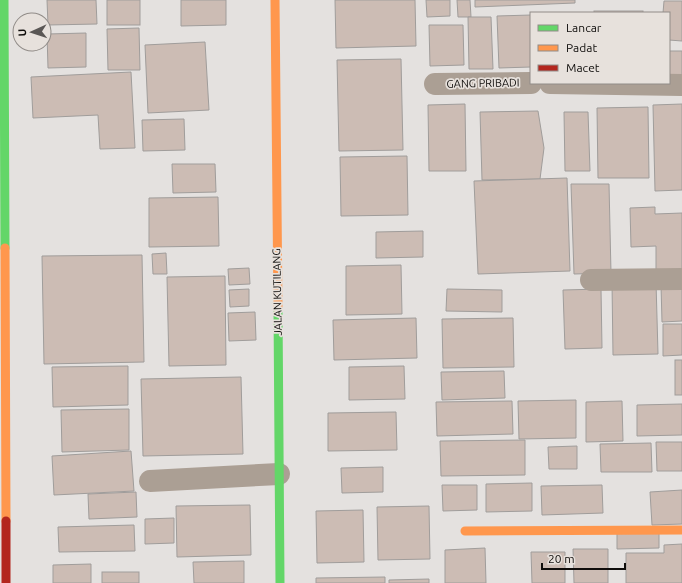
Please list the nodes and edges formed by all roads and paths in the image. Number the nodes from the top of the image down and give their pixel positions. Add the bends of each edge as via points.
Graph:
1 (4, 0) edge
2 (275, 0) edge
3 (530, 83) edge
4 (435, 84) dead end
5 (616, 84) edge
6 (682, 85) edge
7 (682, 279) edge
8 (591, 280) dead end
9 (2, 413) edge
10 (279, 474) junction
11 (150, 481) dead end
12 (682, 530) edge
13 (465, 531) dead end
14 (6, 583) edge
15 (280, 583) edge

1 - 9 street
2 - 10 street, JALAN KUTILANG
3 - 4 street, GANG PRIBADI
5 - 6 street
7 - 8 street
9 - 14 street
10 - 11 street
10 - 15 street, JALAN KUTILANG
12 - 13 street

